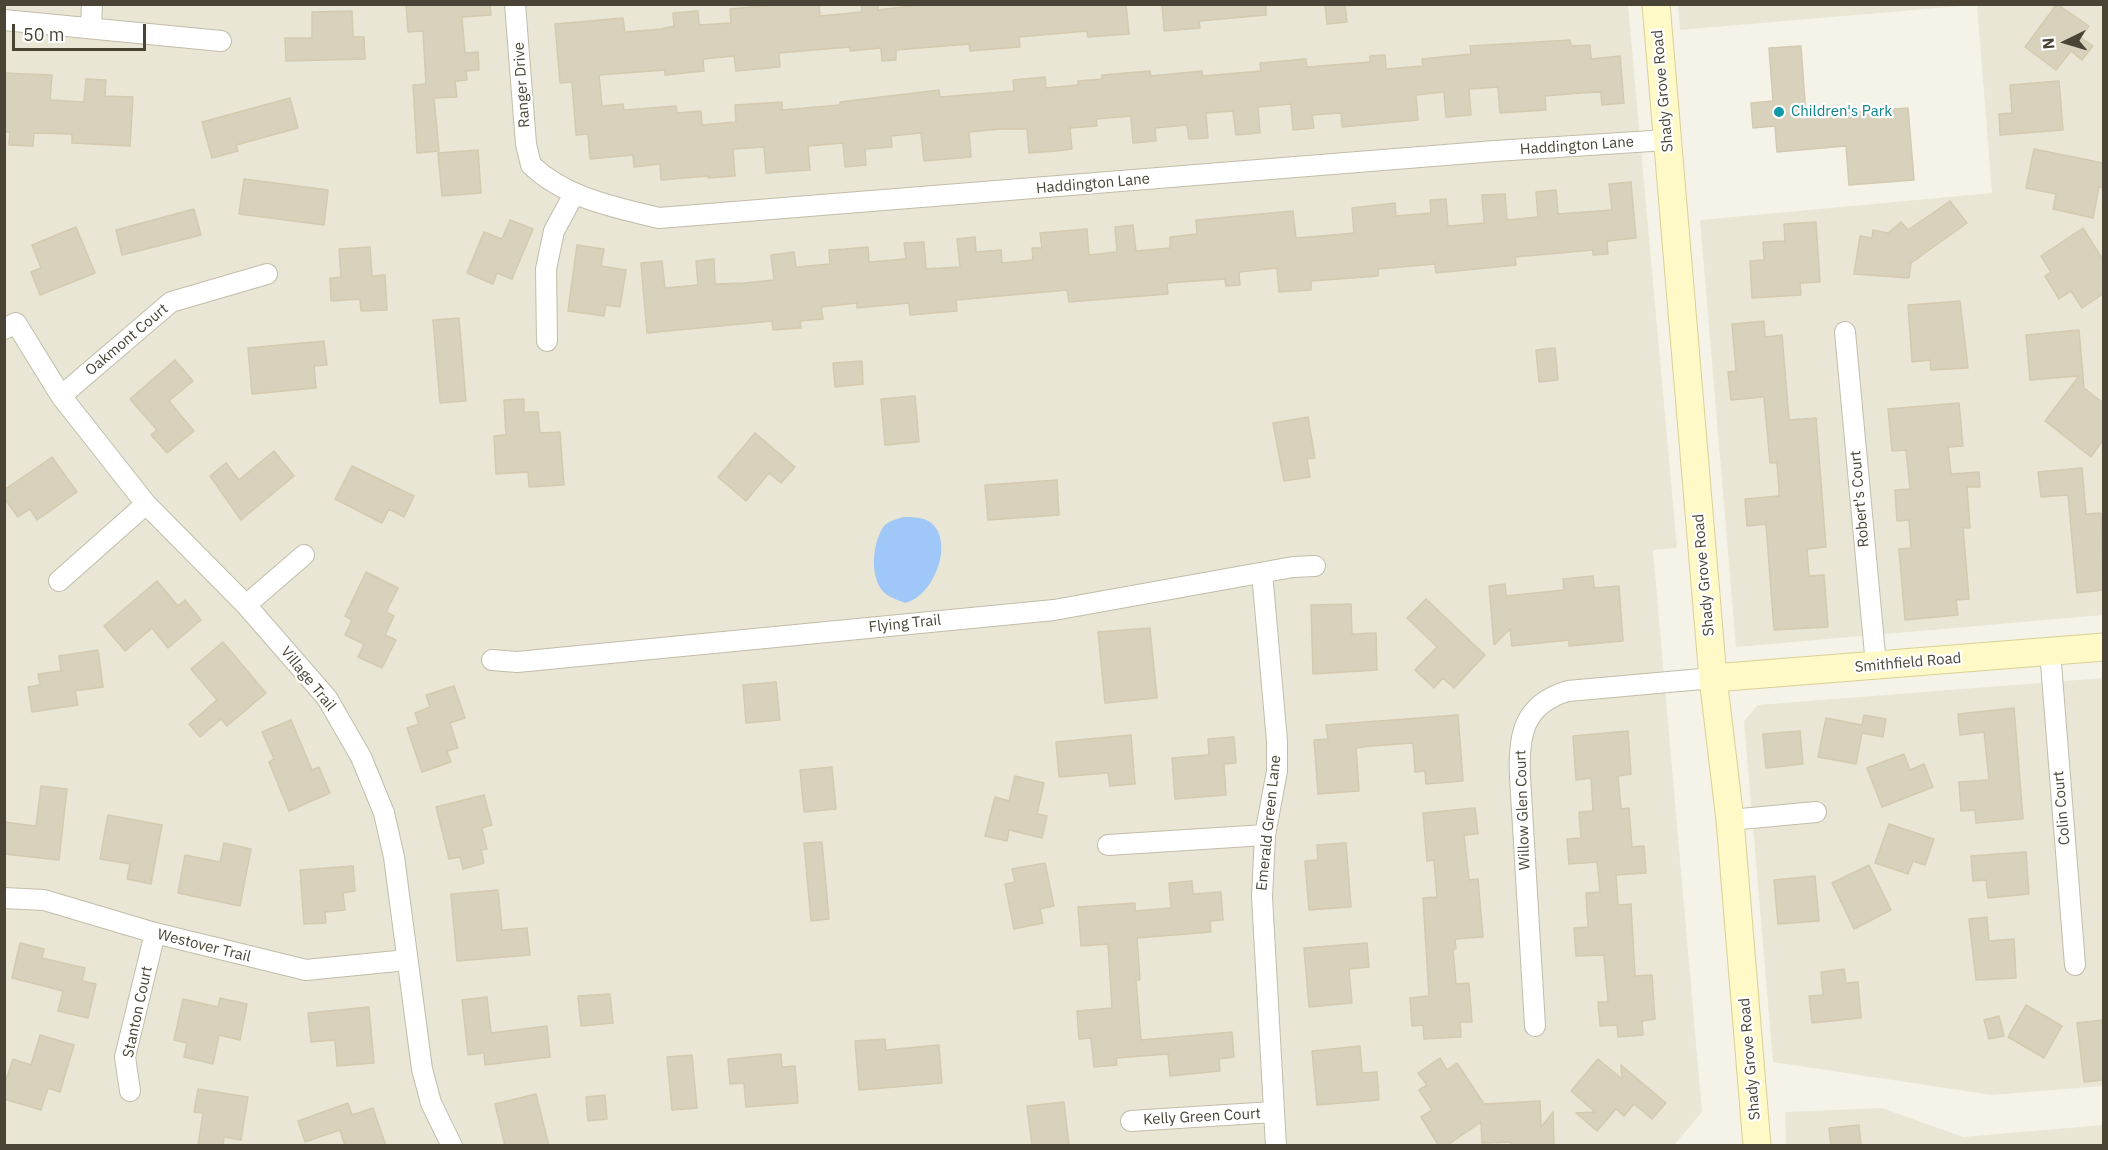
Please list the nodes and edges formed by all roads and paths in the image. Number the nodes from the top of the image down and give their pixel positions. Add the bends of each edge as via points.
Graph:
1 (92, 4) edge
2 (515, 4) edge
3 (1656, 4) edge
4 (4, 20) edge
5 (91, 27) junction
6 (221, 41) dead end
7 (1667, 140) junction
8 (531, 165) joint
9 (574, 194) junction
10 (267, 274) dead end
11 (10, 326) edge
12 (1845, 332) dead end
13 (547, 340) dead end
14 (61, 396) junction
15 (146, 504) junction
16 (303, 555) dead end
17 (1315, 566) dead end
18 (1262, 573) junction
19 (59, 581) dead end
20 (246, 605) junction
21 (2103, 647) edge
22 (2050, 651) junction
23 (492, 660) dead end
24 (1876, 665) junction
25 (1713, 678) junction
26 (1816, 812) dead end
27 (1730, 820) junction
28 (1265, 835) junction
29 (1108, 845) dead end
30 (4, 897) edge
31 (155, 933) junction
32 (407, 960) junction
33 (2075, 965) dead end
34 (1535, 1026) dead end
35 (130, 1091) dead end
36 (1274, 1112) junction
37 (1131, 1121) dead end
38 (452, 1146) edge
39 (1276, 1146) edge
40 (1757, 1146) edge

1 - 5 street
2 - 8 street, Ranger Drive
3 - 7 main road, Shady Grove Road
4 - 5 street
5 - 6 street
7 - 9 street, Haddington Lane via 659,218
7 - 25 main road, Shady Grove Road
8 - 9 street, Haddington Lane via 546,180
9 - 13 street via 554,231 546,269
10 - 14 street, Oakmont Court via 171,302
11 - 14 street, Village Trail
12 - 24 street, Robert's Court
14 - 15 street, Village Trail
15 - 19 street
15 - 20 street, Village Trail
16 - 20 street
17 - 18 street, Flying Trail
18 - 23 street, Flying Trail via 1054,610 517,662
18 - 28 street, Emerald Green Lane via 1277,741 1277,771
20 - 32 street, Village Trail via 327,698 362,757 384,813 394,857
21 - 22 main road, Smithfield Road
22 - 24 main road, Smithfield Road
22 - 33 street, Colin Court
24 - 25 main road, Smithfield Road
25 - 27 main road, Shady Grove Road
25 - 34 street, Willow Glen Court via 1568,691 1551,696 1536,708 1525,725 1519,748
26 - 27 street
27 - 40 main road, Shady Grove Road
28 - 29 street
28 - 36 street, Emerald Green Lane via 1262,897
30 - 31 street, Westover Trail via 44,900
31 - 32 street, Westover Trail via 306,969
31 - 35 street, Stanton Court via 125,1057
32 - 38 street, Village Trail via 431,1103
36 - 37 street, Kelly Green Court
36 - 39 street, Emerald Green Lane

